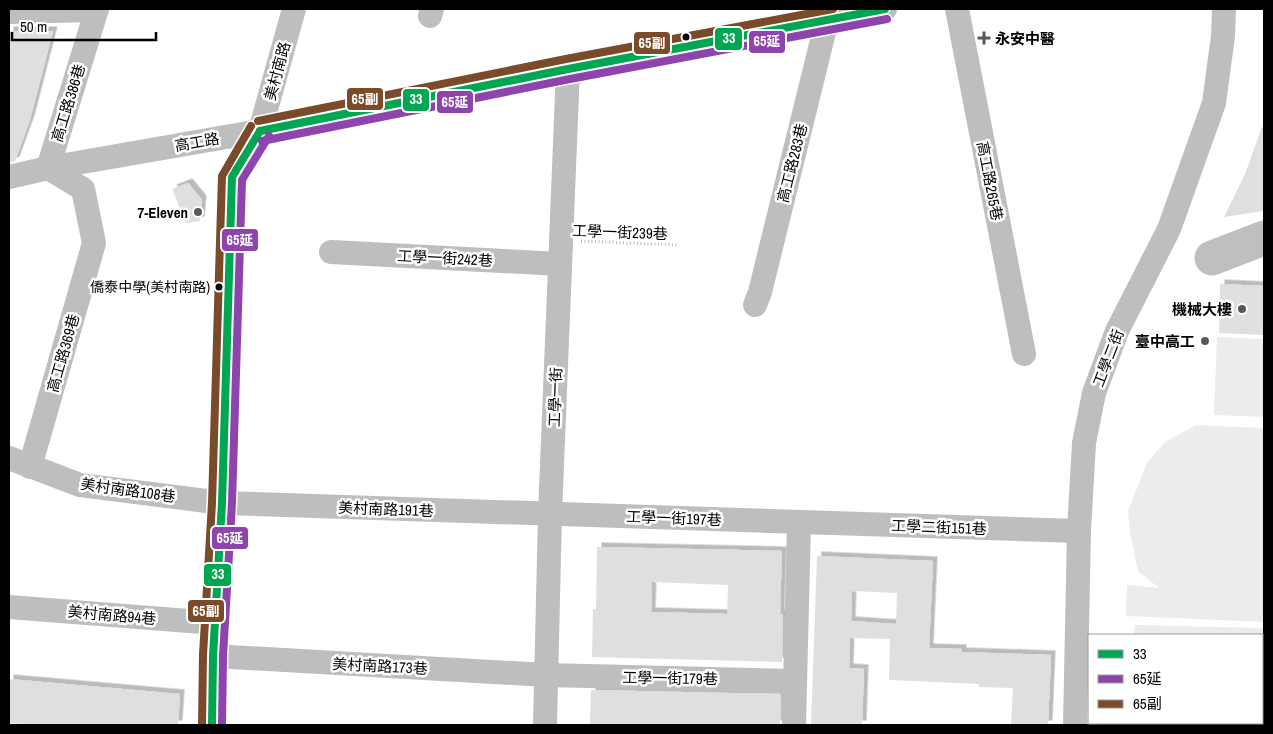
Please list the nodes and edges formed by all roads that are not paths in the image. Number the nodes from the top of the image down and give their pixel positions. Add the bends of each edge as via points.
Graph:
1 (96, 9) edge
2 (294, 9) edge
3 (885, 9) edge
4 (956, 9) edge
5 (1224, 9) edge
6 (9, 12) edge
7 (790, 18) edge
8 (827, 20) junction
9 (568, 69) junction
10 (260, 131) junction
11 (48, 168) junction
12 (9, 177) edge
13 (331, 252) dead end
14 (560, 264) junction
15 (755, 305) dead end
16 (1024, 354) dead end
17 (19, 463) edge
18 (222, 504) junction
19 (550, 514) junction
20 (798, 523) junction
21 (1079, 531) junction
22 (9, 607) edge
23 (215, 623) junction
24 (213, 656) junction
25 (546, 676) junction
26 (795, 681) junction
27 (212, 725) edge
28 (545, 725) edge
29 (794, 725) edge
30 (1075, 725) edge

1 - 6 street
1 - 11 street, 高工路386巷
2 - 10 street, 美村南路
3 - 8 street, 高工路
4 - 16 street, 高工路265巷
5 - 21 street, 工學二街 via 1214,103 1169,229 1116,331 1094,393 1084,443
7 - 8 street, 高工路
7 - 9 street, 高工路
8 - 15 street, 高工路283巷
9 - 10 street, 高工路
9 - 14 street, 工學一街
10 - 11 street, 高工路
10 - 18 street, 美村南路 via 232,177
11 - 12 street, 高工路
11 - 17 street, 高工路369巷 via 83,190 94,243
13 - 14 street, 工學一街242巷
14 - 19 street, 工學一街
17 - 18 street, 美村南路108巷 via 80,485
18 - 19 street, 美村南路191巷
18 - 23 street, 美村南路
19 - 20 street, 工學一街197巷
19 - 25 street, 工學一街
20 - 21 street, 工學二街151巷
20 - 26 street
21 - 30 street, 工學二街
22 - 23 street, 美村南路94巷
23 - 24 street, 美村南路
24 - 25 street, 美村南路173巷
24 - 27 street, 美村南路
25 - 26 street, 工學一街179巷
25 - 28 street, 工學一街
26 - 29 street

